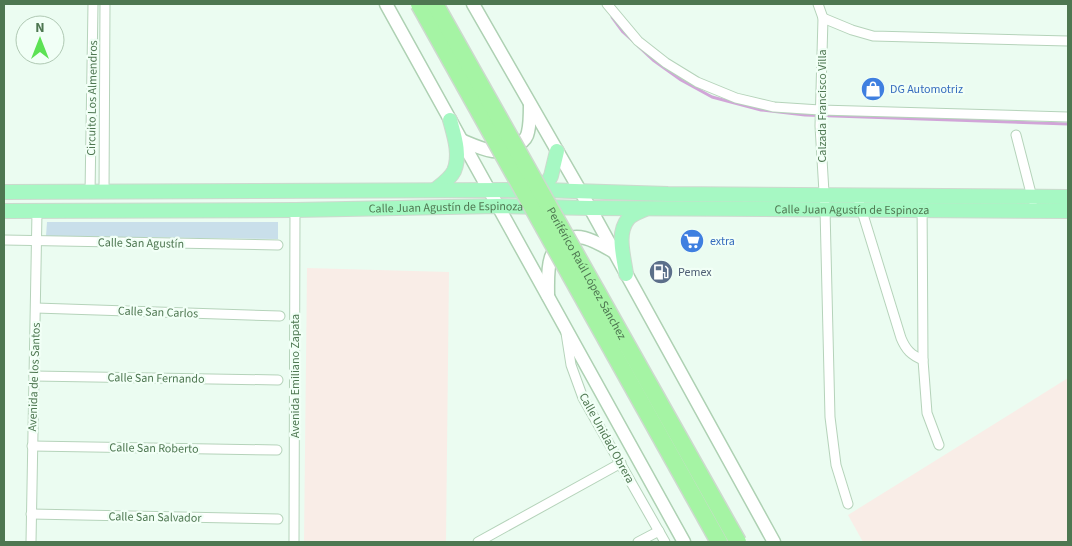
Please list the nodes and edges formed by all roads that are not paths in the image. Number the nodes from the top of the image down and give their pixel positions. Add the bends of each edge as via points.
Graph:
1 (93, 4) edge
2 (106, 4) edge
3 (386, 4) edge
4 (418, 4) edge
5 (435, 4) edge
6 (474, 4) edge
7 (607, 4) edge
8 (818, 4) edge
9 (823, 18) junction
10 (92, 40) junction
11 (105, 40) junction
12 (1068, 41) edge
13 (530, 104) junction
14 (820, 111) junction
15 (1068, 117) edge
16 (450, 120) junction
17 (1016, 135) dead end
18 (461, 140) junction
19 (557, 151) junction
20 (435, 190) junction
21 (489, 190) junction
22 (543, 190) junction
23 (320, 191) junction
24 (580, 191) junction
25 (4, 192) edge
26 (266, 192) junction
27 (97, 193) junction
28 (857, 195) junction
29 (1032, 196) junction
30 (1068, 197) edge
31 (824, 202) junction
32 (923, 203) junction
33 (498, 206) junction
34 (590, 208) junction
35 (645, 209) junction
36 (861, 209) junction
37 (295, 210) junction
38 (1036, 210) junction
39 (4, 211) edge
40 (1068, 211) edge
41 (37, 212) junction
42 (4, 240) edge
43 (37, 241) junction
44 (278, 245) dead end
45 (614, 252) junction
46 (626, 274) junction
47 (548, 296) junction
48 (36, 308) junction
49 (280, 316) dead end
50 (565, 328) junction
51 (923, 360) junction
52 (34, 376) junction
53 (278, 380) dead end
54 (32, 446) junction
55 (939, 446) dead end
56 (276, 450) dead end
57 (621, 463) junction
58 (848, 504) dead end
59 (31, 514) junction
60 (278, 519) dead end
61 (659, 531) junction
62 (31, 542) edge
63 (294, 542) edge
64 (478, 542) edge
65 (638, 542) edge
66 (665, 542) edge
67 (684, 542) edge
68 (719, 542) edge
69 (738, 542) edge
70 (774, 542) edge

1 - 10 street, Circuito Los Almendros
2 - 11 street, Circuito Los Almendros
3 - 16 main road
4 - 68 highway, Periférico Raúl López Sánchez, bridge
5 - 69 highway, Periférico Raúl López Sánchez, bridge
6 - 13 main road
7 - 14 street via 638,41 697,82 736,98 774,107
8 - 9 street, Calzada Francisco Villa
9 - 12 street via 873,36
9 - 14 street, Calzada Francisco Villa
10 - 11 street
10 - 27 street, Circuito Los Almendros
11 - 27 street, Circuito Los Almendros
13 - 18 main road via 528,134 510,150 487,150
13 - 19 main road
14 - 15 street
14 - 31 street, Calzada Francisco Villa
16 - 18 main road
16 - 20 main road via 456,162 450,176
17 - 29 street
18 - 21 main road
19 - 22 main road via 551,176
19 - 24 main road
20 - 21 main road, Calle Juan Agustín de Espinoza
20 - 23 main road, Calle Juan Agustín de Espinoza
21 - 22 main road, Calle Juan Agustín de Espinoza
21 - 33 main road
22 - 24 main road, Calle Juan Agustín de Espinoza
23 - 26 main road, Calle Juan Agustín de Espinoza
23 - 37 main road
24 - 31 main road, Calle Juan Agustín de Espinoza
24 - 34 main road
25 - 27 main road, Calle Juan Agustín de Espinoza
26 - 27 main road, Calle Juan Agustín de Espinoza
26 - 37 main road
28 - 31 main road, Calle Juan Agustín de Espinoza
28 - 32 main road, Calle Juan Agustín de Espinoza
28 - 36 street
29 - 30 main road, Calle Juan Agustín de Espinoza
29 - 32 main road, Calle Juan Agustín de Espinoza
29 - 38 street
31 - 35 main road, Calle Juan Agustín de Espinoza
31 - 36 main road, Calle Juan Agustín de Espinoza
31 - 58 street, Calzada Francisco Villa via 830,417 836,465
32 - 36 main road, Calle Juan Agustín de Espinoza
32 - 38 main road, Calle Juan Agustín de Espinoza
32 - 51 street
33 - 34 main road, Calle Juan Agustín de Espinoza
33 - 37 main road, Calle Juan Agustín de Espinoza
33 - 47 main road
34 - 35 main road, Calle Juan Agustín de Espinoza
34 - 45 main road
35 - 46 main road via 632,215 624,225 622,243
36 - 51 street via 901,338 911,354
37 - 41 main road, Calle Juan Agustín de Espinoza
37 - 63 street, Avenida Emiliano Zapata
38 - 40 main road, Calle Juan Agustín de Espinoza
39 - 41 main road, Calle Juan Agustín de Espinoza
41 - 43 street, Avenida de los Santos
42 - 43 street, Calle San Agustín
43 - 44 street, Calle San Agustín
43 - 48 street, Avenida de los Santos
45 - 46 main road
45 - 47 main road via 581,237 564,241 551,259
46 - 70 main road
47 - 50 main road
48 - 49 street, Calle San Carlos
48 - 52 street, Avenida de los Santos
50 - 57 street, Calle Unidad Obrera via 576,383
50 - 67 main road
51 - 55 street via 927,413
52 - 53 street, Calle San Fernando
52 - 54 street, Avenida de los Santos
54 - 56 street, Calle San Roberto
54 - 59 street, Avenida de los Santos
57 - 61 street, Calle Unidad Obrera
57 - 64 street
59 - 60 street, Calle San Salvador
59 - 62 street, Avenida de los Santos
61 - 65 street
61 - 66 street, Calle Unidad Obrera

